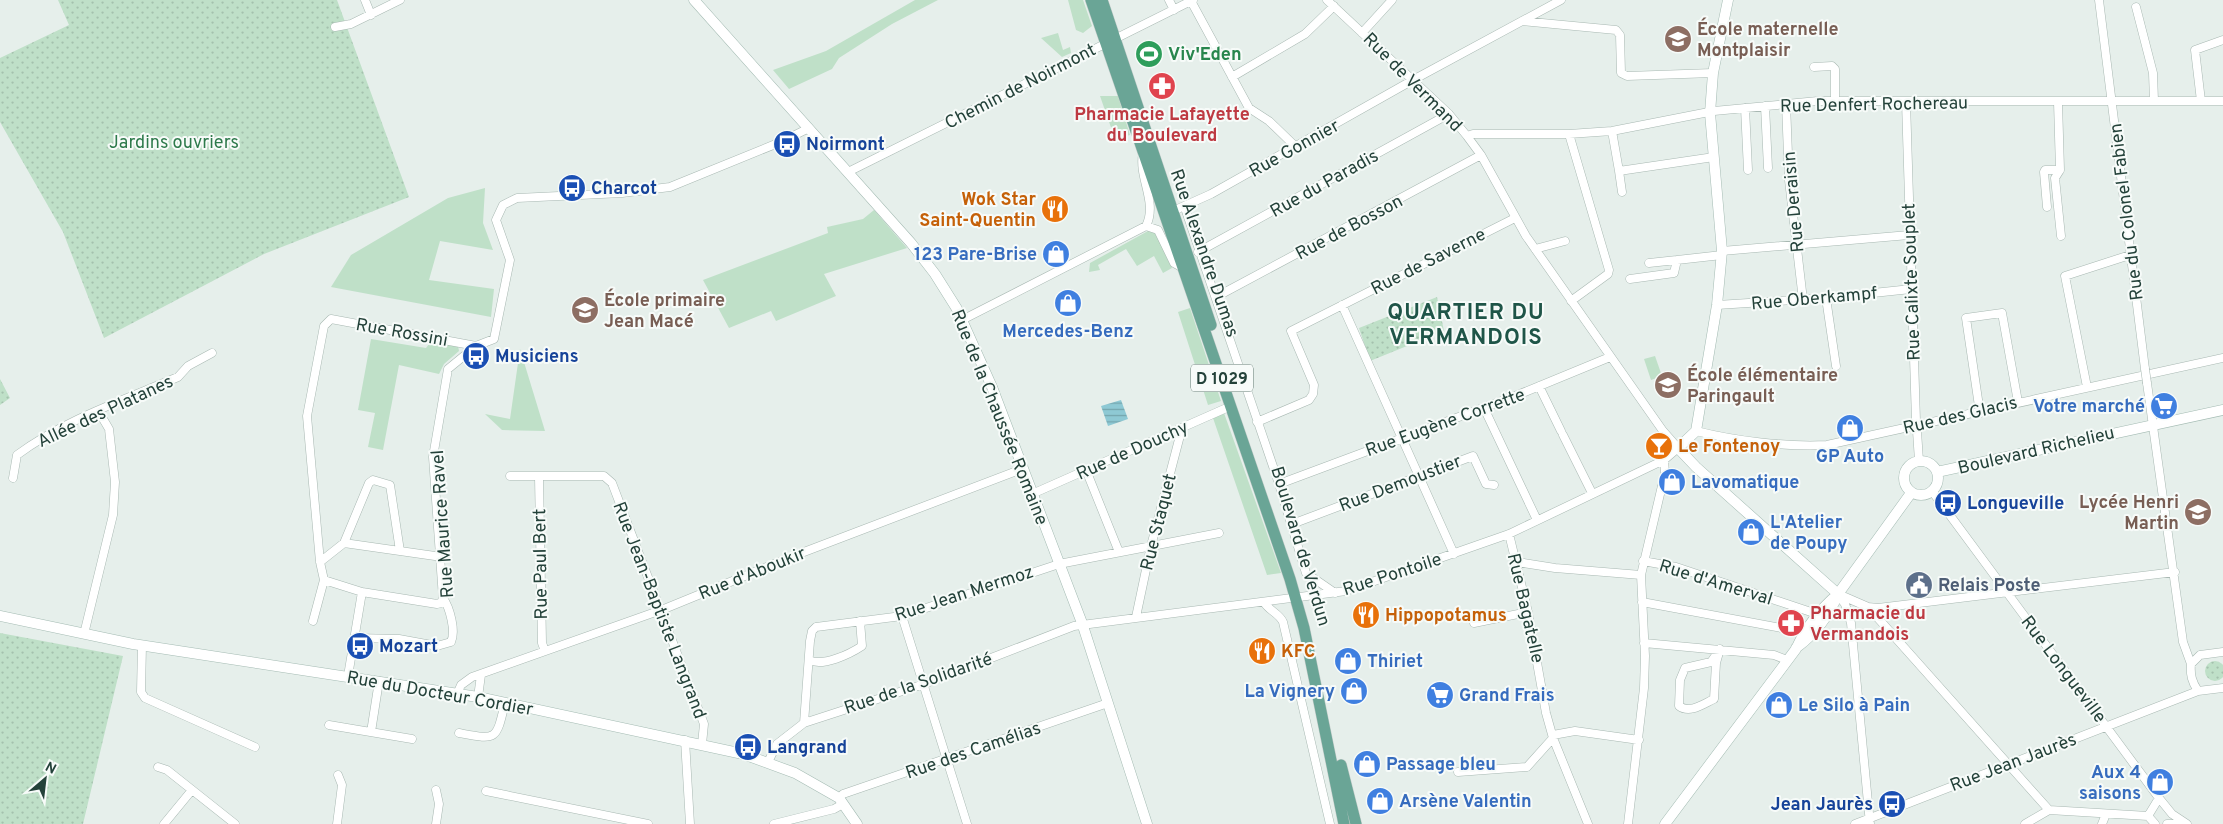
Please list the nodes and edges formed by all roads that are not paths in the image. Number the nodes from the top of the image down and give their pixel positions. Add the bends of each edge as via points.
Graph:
1 (364, 0) edge
2 (400, 0) edge
3 (694, 0) edge
4 (1091, 0) edge
5 (1102, 0) edge
6 (1169, 0) edge
7 (1328, 0) edge
8 (1392, 0) edge
9 (1560, 0) edge
10 (1728, 0) edge
11 (2100, 0) edge
12 (1192, 1) edge
13 (1334, 6) junction
14 (2136, 7) dead end
15 (1174, 10) junction
16 (371, 15) junction
17 (1522, 21) junction
18 (335, 26) dead end
19 (1362, 33) junction
20 (1111, 40) junction
21 (2223, 40) edge
22 (1814, 67) dead end
23 (1713, 73) junction
24 (1232, 78) junction
25 (1413, 80) junction
26 (1835, 101) junction
27 (2201, 101) junction
28 (2223, 101) edge
29 (1906, 102) junction
30 (2058, 102) junction
31 (2112, 102) junction
32 (2154, 102) junction
33 (1786, 104) junction
34 (1765, 106) junction
35 (1745, 108) junction
36 (1710, 113) junction
37 (1449, 114) junction
38 (808, 128) junction
39 (1612, 131) junction
40 (1569, 134) junction
41 (1467, 136) junction
42 (1296, 148) junction
43 (1144, 150) junction
44 (1481, 156) junction
45 (1714, 157) junction
46 (1768, 168) dead end
47 (1748, 170) dead end
48 (2060, 170) junction
49 (1619, 171) junction
50 (848, 172) junction
51 (1622, 192) dead end
52 (2047, 207) dead end
53 (1185, 208) junction
54 (1173, 211) junction
55 (1515, 218) junction
56 (1146, 226) junction
57 (1909, 235) junction
58 (2060, 236) dead end
59 (1566, 241) dead end
60 (1796, 246) junction
61 (1535, 249) junction
62 (1198, 252) junction
63 (1722, 253) junction
64 (2130, 255) junction
65 (1677, 260) junction
66 (1649, 263) dead end
67 (1183, 268) junction
68 (1630, 279) dead end
69 (1912, 289) junction
70 (1216, 297) junction
71 (1826, 298) junction
72 (1571, 300) junction
73 (1803, 300) junction
74 (1342, 305) junction
75 (1717, 305) junction
76 (962, 320) junction
77 (476, 346) junction
78 (212, 353) dead end
79 (1610, 357) junction
80 (2223, 358) edge
81 (1836, 366) dead end
82 (1539, 386) junction
83 (2087, 387) junction
84 (2018, 402) junction
85 (1234, 404) junction
86 (1484, 408) junction
87 (2223, 410) edge
88 (99, 412) junction
89 (1980, 413) junction
90 (1257, 422) junction
91 (2155, 424) junction
92 (1182, 428) junction
93 (1696, 431) junction
94 (1402, 438) junction
95 (1678, 448) junction
96 (1664, 460) junction
97 (1919, 461) junction
98 (1022, 469) junction
99 (1086, 470) junction
100 (1937, 472) junction
101 (510, 476) dead end
102 (1419, 476) junction
103 (539, 477) junction
104 (13, 478) dead end
105 (1279, 484) junction
106 (1494, 485) dead end
107 (1932, 491) junction
108 (1911, 492) junction
109 (1592, 493) junction
110 (1032, 494) junction
111 (1537, 520) junction
112 (1292, 524) junction
113 (1219, 533) dead end
114 (1509, 534) junction
115 (344, 542) junction
116 (1151, 546) junction
117 (400, 551) junction
118 (1119, 552) junction
119 (1454, 554) junction
120 (442, 557) junction
121 (320, 562) junction
122 (1517, 562) junction
123 (1643, 562) junction
124 (1059, 564) junction
125 (2175, 572) junction
126 (1641, 574) junction
127 (324, 580) junction
128 (362, 592) junction
129 (2006, 592) junction
130 (1335, 593) junction
131 (1838, 594) junction
132 (1299, 597) junction
133 (443, 598) junction
134 (1264, 602) junction
135 (1642, 602) junction
136 (1868, 607) junction
137 (660, 611) junction
138 (1528, 612) junction
139 (1817, 614) junction
140 (0, 616) edge
141 (902, 616) junction
142 (1136, 617) junction
143 (860, 621) junction
144 (313, 622) dead end
145 (1082, 623) junction
146 (1474, 623) dead end
147 (1803, 632) junction
148 (84, 634) junction
149 (354, 638) junction
150 (1644, 642) junction
151 (142, 646) junction
152 (1720, 649) junction
153 (1796, 649) junction
154 (544, 651) junction
155 (2223, 652) edge
156 (809, 660) junction
157 (1787, 660) junction
158 (2191, 664) junction
159 (481, 675) junction
160 (348, 676) junction
161 (379, 682) junction
162 (924, 684) junction
163 (2223, 688) edge
164 (2198, 691) junction
165 (458, 694) junction
166 (478, 697) junction
167 (505, 703) junction
168 (1108, 703) junction
169 (804, 723) junction
170 (329, 726) dead end
171 (2106, 726) junction
172 (370, 732) junction
173 (459, 733) dead end
174 (1553, 736) junction
175 (412, 739) dead end
176 (685, 740) junction
177 (1639, 740) junction
178 (702, 744) junction
179 (254, 746) dead end
180 (948, 759) junction
181 (768, 762) junction
182 (2008, 764) junction
183 (158, 767) dead end
184 (1458, 772) dead end
185 (338, 775) dead end
186 (192, 790) junction
187 (436, 790) dead end
188 (486, 791) dead end
189 (2160, 798) junction
190 (841, 801) junction
191 (2050, 810) junction
192 (2106, 814) junction
193 (2148, 816) junction
194 (1869, 821) edge
195 (164, 824) edge
196 (234, 824) edge
197 (337, 824) edge
198 (436, 824) edge
199 (648, 824) edge
200 (690, 824) edge
201 (774, 824) edge
202 (857, 824) edge
203 (967, 824) edge
204 (1148, 824) edge
205 (1330, 824) edge
206 (1343, 824) edge
207 (1356, 824) edge
208 (1588, 824) edge
209 (1628, 824) edge
210 (1666, 824) edge
211 (1855, 824) edge
212 (2025, 824) edge
213 (2102, 824) edge
214 (2155, 824) edge
215 (2166, 824) edge
216 (2177, 824) edge
217 (2187, 824) edge

1 - 16 street
2 - 16 street
3 - 38 street, Rue de la Chaussée Romaine
4 - 20 main road, D 1029
5 - 20 main road, Rue Alexandre Dumas
6 - 15 street
7 - 13 street, Rue de Vermand
8 - 19 street
9 - 17 street, Rue Gonnier
10 - 23 street
11 - 31 street, Rue du Colonel Fabien
12 - 15 street, Chemin de Noirmont
12 - 24 street
13 - 19 street, Rue de Vermand
13 - 24 street via 1305,34
14 - 32 street via 2153,74
15 - 20 street, Chemin de Noirmont
16 - 18 street via 351,24
17 - 23 street via 1616,30 1620,35 1621,73 1626,76
17 - 25 street, Rue Gonnier
19 - 25 street, Rue de Vermand
20 - 43 main road, D 1029
20 - 50 street, Chemin de Noirmont
20 - 54 main road, Rue Alexandre Dumas
21 - 27 street via 2195,50
22 - 26 street via 1832,66 1835,69
23 - 36 street
24 - 42 street via 1249,108
25 - 37 street, Rue de Vermand
25 - 42 street, Rue Gonnier
26 - 29 street, Rue Denfert Rochereau
26 - 33 street, Rue Denfert Rochereau
27 - 28 street, Rue Denfert Rochereau
27 - 32 street, Rue Denfert Rochereau
29 - 30 street, Rue Denfert Rochereau
29 - 57 street, Rue Calixte Souplet
30 - 31 street, Rue Denfert Rochereau
30 - 48 street
31 - 32 street, Rue Denfert Rochereau
31 - 64 street, Rue du Colonel Fabien
33 - 34 street, Rue Denfert Rochereau
33 - 60 street, Rue Deraisin
34 - 35 street, Rue Denfert Rochereau
34 - 46 street
35 - 36 street, Rue Denfert Rochereau
35 - 47 street
36 - 39 street, Rue Denfert Rochereau
36 - 45 street
37 - 41 street, Rue de Vermand
37 - 62 street, Rue du Paradis
38 - 50 street, Rue de la Chaussée Romaine
38 - 77 street, Rue Maurice Ravel via 670,187 517,198 503,205 496,220 510,260 494,339
39 - 40 street, Rue Denfert Rochereau
39 - 49 street
40 - 41 street, Rue Denfert Rochereau
40 - 72 street via 1610,270
41 - 44 street, Rue de Vermand
42 - 53 street, Rue Gonnier
43 - 56 street via 1141,164 1151,213
43 - 67 main road, D 1029
44 - 55 street, Rue de Vermand
44 - 70 street, Rue de Bosson
45 - 49 street
45 - 63 street
48 - 52 street via 2044,172
48 - 58 street via 2055,178
49 - 51 street
50 - 76 street, Rue de la Chaussée Romaine via 935,274
53 - 54 street, Rue Gonnier
53 - 62 street, Rue Alexandre Dumas
54 - 85 main road, Rue Alexandre Dumas
55 - 61 street, Rue de Vermand
55 - 74 street, Rue de Saverne
56 - 67 street via 1158,230 1174,263
56 - 76 street
57 - 60 street
57 - 69 street, Rue Calixte Souplet
59 - 61 street
60 - 63 street
60 - 73 street, Rue Deraisin
61 - 72 street, Rue de Vermand
62 - 70 street, Rue Alexandre Dumas
63 - 65 street
63 - 75 street
64 - 83 street via 2065,276
64 - 91 street, Rue du Colonel Fabien, bridge
65 - 66 street
65 - 68 street via 1674,273
67 - 85 main road, D 1029
69 - 71 street, Rue Oberkampf
69 - 97 street, Rue Calixte Souplet, bridge
70 - 90 street, Rue Alexandre Dumas
71 - 73 street, Rue Oberkampf
71 - 81 street
72 - 79 street, Rue de Vermand
73 - 75 street, Rue Oberkampf
74 - 90 street, Rue de Saverne via 1291,331 1314,385 1309,400
74 - 94 street
75 - 93 street
76 - 98 street, Rue de la Chaussée Romaine via 992,387
77 - 120 street, Rue Maurice Ravel via 448,369 433,457
77 - 121 street, Rue Rossini via 331,319 324,326 307,416
78 - 88 street, Allée des Platanes via 188,366 178,378
79 - 82 street, Rue Eugène Corrette
79 - 95 street, Rue de Vermand
80 - 83 street, Rue des Glacis
82 - 86 street, Rue Eugène Corrette
82 - 109 street
83 - 84 street, Rue des Glacis
84 - 89 street, Rue des Glacis
84 - 89 street via 2002,313 1966,318
85 - 92 street, Rue de Douchy
85 - 132 main road, Boulevard de Verdun
86 - 94 street, Rue Eugène Corrette
86 - 111 street
87 - 91 street, Boulevard Richelieu
88 - 104 street, Allée des Platanes via 17,455
88 - 148 street via 109,429 114,482 113,515
89 - 93 street, Rue des Glacis via 1827,445 1797,446 1732,439
90 - 105 street, Rue Alexandre Dumas
91 - 100 street, Boulevard Richelieu
91 - 125 street, Rue du Colonel Fabien
92 - 99 street, Rue de Douchy
92 - 116 street, Rue Staquet
93 - 95 street
94 - 102 street
94 - 105 street, Rue Eugène Corrette
95 - 96 street, Rue Pontoile
95 - 131 street
96 - 109 street, Rue Pontoile
96 - 123 street via 1665,473
97 - 100 street via 1928,462
97 - 108 street via 1909,465 1904,474 1904,484
98 - 110 street, Rue de la Chaussée Romaine
98 - 137 street, Rue d'Aboukir
99 - 110 street, Rue de Douchy
99 - 118 street
100 - 107 street via 1937,482
101 - 103 street
102 - 106 street, Rue Demoustier via 1472,456 1486,484
102 - 112 street, Rue Demoustier
102 - 119 street
103 - 137 street, Rue Jean-Baptiste Langrand via 609,478
103 - 154 street, Rue Paul Bert
105 - 112 street, Rue Alexandre Dumas
107 - 108 street via 1922,496
107 - 129 street, Rue Longueville
108 - 131 street
109 - 111 street, Rue Pontoile
110 - 124 street, Rue de la Chaussée Romaine
111 - 114 street, Rue Pontoile
112 - 130 street, Rue Alexandre Dumas via 1306,573
113 - 116 street, Rue Jean Mermoz
114 - 119 street, Rue Pontoile
114 - 122 street, Rue Bagatelle
115 - 117 street
115 - 117 street via 373,480 390,485
115 - 121 street
116 - 118 street, Rue Jean Mermoz
116 - 142 street, Rue Staquet
117 - 120 street
118 - 124 street, Rue Jean Mermoz
119 - 130 street, Rue Pontoile
120 - 133 street, Rue Maurice Ravel
121 - 127 street
122 - 126 street
122 - 138 street, Rue Bagatelle
123 - 126 street
123 - 139 street, Rue d'Amerval via 1676,567
124 - 141 street, Rue Jean Mermoz
124 - 145 street, Rue de la Chaussée Romaine
125 - 129 street
125 - 158 street, Rue du Colonel Fabien via 2183,642
126 - 135 street
127 - 128 street
127 - 144 street
128 - 133 street via 437,604
128 - 149 street
129 - 136 street
129 - 171 street, Rue Longueville
130 - 132 street, Rue Pontoile
131 - 136 street
131 - 139 street
131 - 153 street via 1831,610 1811,637
131 - 194 street via 1851,623
132 - 134 street, Rue Pontoile
132 - 206 main road
132 - 207 main road, Boulevard de Verdun
133 - 149 street, Rue Maurice Ravel via 450,615 453,637 446,644 437,646 399,639
134 - 142 street, Rue Pontoile
134 - 205 street via 1284,622
135 - 147 street
135 - 150 street
136 - 182 street
137 - 154 street, Rue d'Aboukir
137 - 178 street, Rue Jean-Baptiste Langrand via 704,724
138 - 146 street
138 - 174 street, Rue Bagatelle
139 - 147 street
140 - 148 street, Rue du Docteur Cordier
141 - 143 street, Rue Jean Mermoz
141 - 162 street
142 - 145 street, Rue Pontoile
143 - 156 street, Rue Jean Mermoz via 816,627 812,631
143 - 156 street via 862,646 833,659
145 - 162 street, Rue de la Solidarité
145 - 168 street, Rue de la Chaussée Romaine
147 - 153 street
148 - 151 street, Rue du Docteur Cordier
149 - 160 street
150 - 152 street
150 - 177 street
151 - 160 street, Rue du Docteur Cordier
151 - 179 street via 141,692 144,698
152 - 152 street via 1711,662 1685,668 1680,680 1679,706 1683,709 1692,710 1714,699
152 - 157 street via 1774,655
153 - 157 street
154 - 159 street, Rue d'Aboukir
155 - 158 street via 2200,655
156 - 169 street, Rue Jean Mermoz
157 - 210 street
158 - 164 street, Rue du Colonel Fabien via 2193,684
159 - 165 street, Rue d'Aboukir via 461,685
159 - 166 street
160 - 161 street, Rue du Docteur Cordier
161 - 165 street, Rue du Docteur Cordier
161 - 172 street
162 - 169 street, Rue de la Solidarité
162 - 180 street
163 - 164 street, Rue Jean Jaurès
164 - 171 street, Rue Jean Jaurès
165 - 166 street, Rue du Docteur Cordier
166 - 167 street, Rue du Docteur Cordier
167 - 173 street via 495,735 487,738
167 - 176 street, Rue du Docteur Cordier
168 - 180 street, Rue des Camélias
168 - 204 street, Rue de la Chaussée Romaine
169 - 181 street, Rue de la Solidarité via 777,744
170 - 172 street
171 - 182 street, Rue Jean Jaurès
171 - 189 street, Rue Longueville
172 - 175 street
174 - 177 street via 1575,731
174 - 184 street via 1527,767
174 - 208 street, Rue Bagatelle
176 - 178 street, Rue du Docteur Cordier
176 - 200 street
177 - 209 street
178 - 181 street, Rue du Docteur Cordier
180 - 190 street, Rue des Camélias via 843,794
180 - 203 street
181 - 190 street, Rue du Docteur Cordier
182 - 191 street
182 - 194 street, Rue Jean Jaurès
183 - 186 street via 167,770
185 - 197 street via 342,784
186 - 195 street
186 - 196 street
187 - 198 street via 439,804
188 - 199 street
189 - 193 street
189 - 217 street, Rue Longueville via 2172,814
190 - 201 street, Rue des Camélias via 834,809
190 - 202 street, Rue du Docteur Cordier
191 - 192 street
191 - 212 street
192 - 193 street
192 - 213 street
193 - 214 street
194 - 211 street, Rue Jean Jaurès
215 - 216 street

